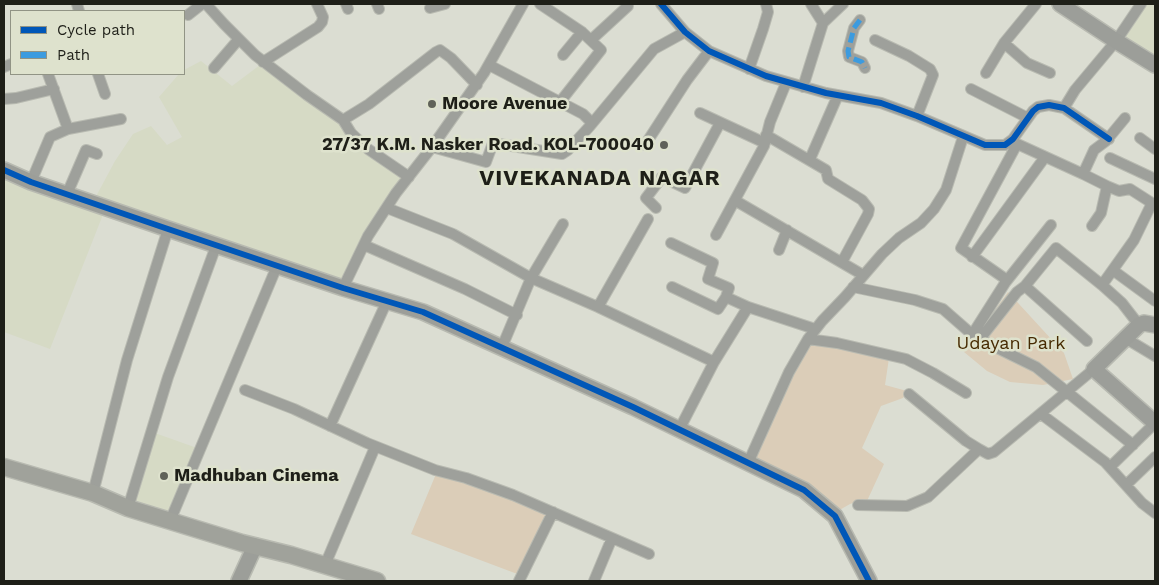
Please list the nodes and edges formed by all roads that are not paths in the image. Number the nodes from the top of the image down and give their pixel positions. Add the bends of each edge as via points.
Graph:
1 (202, 4) edge
2 (206, 4) edge
3 (317, 4) edge
4 (444, 4) edge
5 (523, 4) edge
6 (540, 4) edge
7 (626, 4) edge
8 (661, 4) edge
9 (766, 4) edge
10 (811, 4) edge
11 (843, 4) edge
12 (1036, 4) edge
13 (1060, 4) edge
14 (1141, 4) edge
15 (430, 8) dead end
16 (188, 15) dead end
17 (860, 20) dead end
18 (822, 23) junction
19 (582, 32) junction
20 (684, 32) junction
21 (238, 40) junction
22 (591, 40) junction
23 (875, 40) dead end
24 (1116, 41) junction
25 (1004, 43) junction
26 (709, 51) junction
27 (563, 55) dead end
28 (263, 62) junction
29 (489, 65) junction
30 (1155, 65) edge
31 (214, 68) dead end
32 (865, 68) dead end
33 (749, 69) junction
34 (986, 73) dead end
35 (1050, 73) dead end
36 (48, 75) edge
37 (98, 75) edge
38 (786, 83) junction
39 (476, 85) junction
40 (803, 87) junction
41 (54, 89) junction
42 (971, 89) dead end
43 (105, 94) dead end
44 (838, 95) junction
45 (4, 99) edge
46 (560, 102) junction
47 (1064, 108) junction
48 (700, 113) dead end
49 (917, 116) junction
50 (1028, 118) junction
51 (1125, 118) dead end
52 (121, 119) dead end
53 (343, 120) junction
54 (592, 122) junction
55 (720, 123) junction
56 (68, 129) junction
57 (963, 137) junction
58 (1140, 138) dead end
59 (766, 139) junction
60 (1109, 139) junction
61 (1013, 143) junction
62 (645, 145) dead end
63 (432, 147) junction
64 (1155, 149) edge
65 (97, 154) dead end
66 (1045, 157) junction
67 (1110, 158) dead end
68 (810, 159) junction
69 (4, 170) edge
70 (1083, 174) junction
71 (409, 176) junction
72 (1155, 179) edge
73 (31, 182) junction
74 (1107, 186) junction
75 (67, 194) junction
76 (736, 200) junction
77 (1154, 204) edge
78 (386, 208) junction
79 (656, 208) dead end
80 (648, 219) dead end
81 (563, 224) dead end
82 (1051, 225) dead end
83 (1092, 226) dead end
84 (168, 230) junction
85 (787, 230) junction
86 (716, 235) dead end
87 (671, 243) dead end
88 (364, 245) junction
89 (216, 246) junction
90 (779, 250) dead end
91 (972, 257) junction
92 (842, 262) junction
93 (277, 266) junction
94 (1114, 271) junction
95 (863, 275) junction
96 (531, 278) junction
97 (1007, 280) junction
98 (1102, 285) junction
99 (1025, 286) junction
100 (672, 287) dead end
101 (853, 287) junction
102 (343, 288) junction
103 (726, 297) junction
104 (1155, 300) edge
105 (387, 301) junction
106 (598, 306) junction
107 (748, 307) junction
108 (517, 315) junction
109 (1139, 325) junction
110 (1155, 325) edge
111 (815, 329) junction
112 (976, 337) junction
113 (1125, 338) junction
114 (808, 339) junction
115 (1087, 340) dead end
116 (502, 347) junction
117 (1155, 356) edge
118 (714, 362) junction
119 (1094, 369) junction
120 (245, 390) dead end
121 (1067, 392) junction
122 (966, 393) dead end
123 (909, 394) dead end
124 (1041, 414) junction
125 (1155, 423) edge
126 (330, 426) junction
127 (679, 430) junction
128 (1133, 445) junction
129 (375, 447) junction
130 (979, 448) junction
131 (1155, 457) edge
132 (748, 463) junction
133 (4, 467) edge
134 (1110, 467) junction
135 (1126, 484) junction
136 (93, 494) junction
137 (858, 505) dead end
138 (128, 508) junction
139 (553, 512) junction
140 (1155, 513) edge
141 (170, 521) junction
142 (612, 538) junction
143 (249, 545) junction
144 (649, 554) dead end
145 (325, 565) junction
146 (241, 577) edge
147 (377, 581) edge
148 (519, 581) edge
149 (594, 581) edge
150 (869, 581) edge

1 - 16 street
2 - 21 street
3 - 28 street via 323,17 318,27
4 - 15 street
5 - 29 street
6 - 19 street
7 - 22 street via 628,6
8 - 20 street
9 - 33 street via 768,12 764,29
10 - 18 street
11 - 18 street
12 - 25 street
13 - 24 street
14 - 24 street
17 - 32 street via 854,28 848,51 849,57 862,62
18 - 40 street
19 - 22 street
19 - 27 street
20 - 26 street
20 - 54 street via 654,48
21 - 28 street
21 - 31 street
22 - 46 street via 601,50
23 - 49 street via 930,69 933,75
24 - 30 street
24 - 47 street
25 - 34 street
25 - 35 street via 1027,63
26 - 33 street
26 - 62 street
28 - 53 street
29 - 39 street
29 - 46 street
33 - 38 street
36 - 41 street
37 - 43 street
38 - 40 street
38 - 59 street
39 - 53 street via 440,50
39 - 63 street
40 - 44 street
41 - 45 street
41 - 56 street
42 - 50 street
44 - 49 street via 880,103
44 - 68 street
46 - 54 street
47 - 50 street via 1043,106
47 - 60 street
48 - 55 street
49 - 57 street
50 - 61 street
51 - 60 street
52 - 56 street
53 - 71 street via 351,133 368,148
54 - 63 street via 562,154 493,143 486,162
55 - 59 street
55 - 79 street via 685,188 662,177 646,198
56 - 73 street via 50,137
57 - 61 street via 985,146
57 - 95 street via 946,190 934,209 899,238
58 - 64 street
59 - 68 street
59 - 76 street
60 - 70 street via 1094,150
61 - 66 street
61 - 91 street via 961,248
63 - 71 street
65 - 75 street via 86,150
66 - 70 street
66 - 91 street
67 - 72 street
68 - 92 street via 826,170 828,180 862,200 869,209
69 - 73 street
70 - 74 street
71 - 78 street
73 - 75 street
74 - 77 street via 1119,191 1130,189
74 - 83 street via 1101,213
75 - 84 street
76 - 85 street
76 - 86 street
77 - 94 street
78 - 88 street
78 - 96 street via 453,234
80 - 106 street
81 - 96 street
82 - 97 street
84 - 89 street
84 - 136 street via 127,360
85 - 90 street
85 - 92 street
87 - 103 street via 713,263 708,280 729,288
88 - 102 street
88 - 108 street
89 - 93 street
89 - 138 street via 168,377
91 - 97 street
92 - 95 street
93 - 102 street
93 - 141 street
94 - 98 street
94 - 104 street
95 - 101 street
96 - 106 street
96 - 108 street
97 - 112 street
98 - 99 street via 1056,248
98 - 109 street
99 - 112 street
99 - 115 street
100 - 103 street via 718,308
101 - 111 street
101 - 112 street via 915,300 943,310
102 - 105 street
103 - 107 street
105 - 116 street via 423,312
105 - 126 street
106 - 118 street
107 - 111 street
107 - 118 street
108 - 116 street
109 - 110 street
109 - 113 street
111 - 114 street
112 - 121 street via 1036,367
113 - 117 street
113 - 119 street
114 - 122 street via 906,360
114 - 132 street via 789,372
116 - 127 street
118 - 127 street
119 - 121 street
119 - 125 street
120 - 126 street
121 - 124 street
121 - 128 street
123 - 130 street
124 - 130 street via 994,452 988,454
124 - 134 street
125 - 128 street
126 - 129 street
127 - 132 street
128 - 134 street
129 - 139 street
129 - 145 street
130 - 137 street via 928,497 907,506
131 - 135 street
132 - 150 street via 804,490 835,516
133 - 136 main road
134 - 135 street
135 - 140 street
136 - 138 main road
138 - 141 main road
139 - 142 street
139 - 148 street
141 - 143 main road
142 - 144 street
142 - 149 street
143 - 145 main road
143 - 146 street
145 - 147 main road

